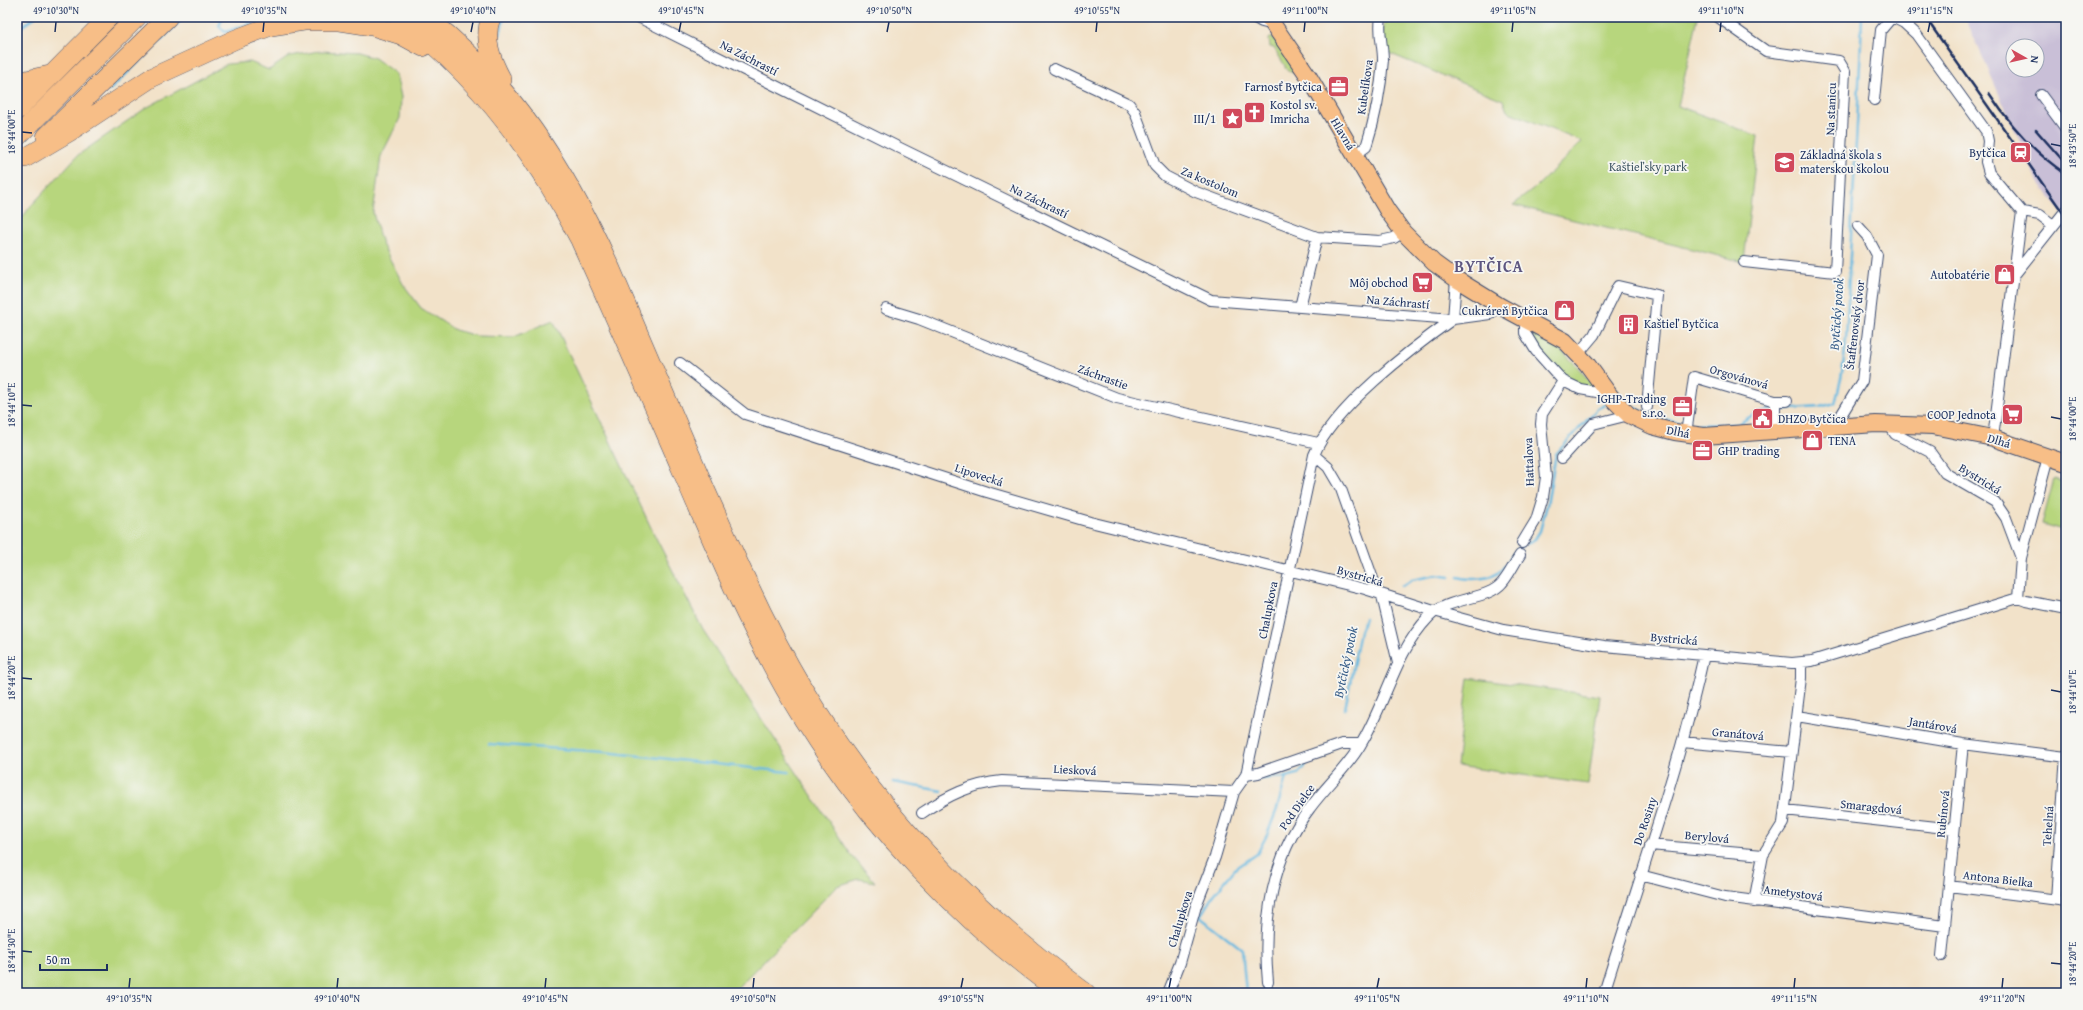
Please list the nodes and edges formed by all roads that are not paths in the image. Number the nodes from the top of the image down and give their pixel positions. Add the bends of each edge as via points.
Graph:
1 (108, 17) edge
2 (137, 17) edge
3 (168, 17) edge
4 (399, 17) edge
5 (426, 17) edge
6 (490, 17) edge
7 (638, 17) edge
8 (1253, 17) edge
9 (1381, 17) edge
10 (1718, 17) edge
11 (1271, 21) edge
12 (454, 64) junction
13 (1054, 69) dead end
14 (50, 75) junction
15 (17, 82) edge
16 (2041, 95) dead end
17 (1874, 100) dead end
18 (514, 105) junction
19 (17, 110) edge
20 (2066, 129) edge
21 (17, 137) edge
22 (1355, 154) junction
23 (21, 162) edge
24 (2066, 210) edge
25 (2022, 212) junction
26 (2052, 225) junction
27 (1858, 226) dead end
28 (1403, 232) junction
29 (1317, 237) junction
30 (1744, 262) dead end
31 (2013, 276) junction
32 (1456, 279) junction
33 (1500, 306) junction
34 (1300, 307) junction
35 (886, 309) dead end
36 (1453, 319) junction
37 (1525, 319) junction
38 (1578, 354) junction
39 (680, 363) dead end
40 (1563, 381) junction
41 (1608, 394) junction
42 (1787, 401) dead end
43 (1647, 407) dead end
44 (1775, 408) junction
45 (1629, 415) junction
46 (1889, 424) junction
47 (1841, 426) junction
48 (1687, 428) junction
49 (1775, 431) junction
50 (1993, 438) junction
51 (1318, 443) junction
52 (1314, 455) junction
53 (2048, 457) junction
54 (1562, 458) dead end
55 (2066, 463) edge
56 (1522, 543) dead end
57 (1520, 555) dead end
58 (2021, 558) junction
59 (1289, 570) junction
60 (1380, 594) junction
61 (2018, 598) junction
62 (2066, 609) edge
63 (1434, 611) junction
64 (1704, 655) junction
65 (1398, 663) junction
66 (1801, 663) junction
67 (1797, 716) junction
68 (1682, 742) junction
69 (1361, 744) junction
70 (1963, 744) junction
71 (1791, 752) junction
72 (2066, 756) edge
73 (1246, 775) junction
74 (1234, 792) junction
75 (1785, 810) junction
76 (922, 813) dead end
77 (1954, 829) junction
78 (1650, 845) junction
79 (1762, 855) junction
80 (1640, 875) junction
81 (1949, 886) junction
82 (2061, 900) edge
83 (1754, 902) junction
84 (1945, 926) junction
85 (1942, 956) dead end
86 (1268, 982) dead end
87 (1061, 993) edge
88 (1086, 993) edge
89 (1168, 993) edge
90 (1604, 993) edge

1 - 14 highway
2 - 21 highway
3 - 23 highway
4 - 12 highway
5 - 18 highway via 493,77
6 - 18 highway via 488,38 491,57
7 - 34 street, Na Záchrastí via 1212,300
8 - 11 street via 1262,22
9 - 22 street, Kubelíkova via 1379,30 1383,58 1380,87 1366,147
10 - 30 street, Na stanicu via 1766,51 1839,61 1845,71 1835,272
11 - 22 main road, Hlavná via 1309,77
12 - 23 highway via 401,35 372,26 340,21 304,21 271,26 151,78
12 - 87 highway via 511,126 549,182 567,215 753,629 805,721 857,794 928,877 983,931
13 - 29 street, Za kostolom via 1129,104 1135,112 1155,166 1165,176 1196,192
14 - 15 highway
14 - 19 highway
16 - 20 street
17 - 25 street via 1881,30 1892,17 1904,23 1916,34 1986,131 1986,162 1989,174
18 - 88 highway via 549,152 593,230 733,553 782,652 817,712 880,800 938,867 1015,939
22 - 28 main road, Hlavná via 1387,210
24 - 26 street
25 - 26 street via 2040,215
25 - 31 street
26 - 31 street
27 - 47 street, Štaffenovský dvor via 1867,236 1877,255 1862,382 1840,417
28 - 29 street, Za kostolom via 1394,238 1380,241
28 - 32 main road, Dlhá via 1434,263
29 - 34 street
31 - 50 street
32 - 33 main road, Dlhá
32 - 36 street
33 - 36 street, Na Záchrastí via 1490,314
33 - 37 main road, Dlhá
34 - 36 street, Na Záchrastí
35 - 51 street, Záchrastie via 920,319 1117,398
36 - 51 street, Chalupkova via 1351,403
37 - 38 main road, Dlhá via 1565,341
37 - 40 street via 1525,333 1536,351
38 - 41 main road, Dlhá
38 - 43 street via 1594,335 1618,286 1657,295
39 - 59 street, Lipovecká via 745,414 1039,508
40 - 41 street via 1580,389
40 - 56 street, Hattalova via 1542,414 1546,477 1543,497 1536,520
41 - 45 main road, Dlhá
42 - 44 street, Orgovánová
44 - 48 street, Orgovánová via 1694,377
44 - 49 street
45 - 48 main road, Dlhá via 1652,426
45 - 54 street via 1594,424
46 - 47 main road, Dlhá
46 - 50 main road, Dlhá via 1945,427
46 - 58 street, Bystrická via 1896,434 1930,452 1945,473 1995,502 2006,518
47 - 49 main road, Dlhá
48 - 49 main road, Dlhá via 1728,435
50 - 53 main road, Dlhá
51 - 52 street, Chalupkova
52 - 59 street, Chalupkova
52 - 60 street via 1328,467 1341,489
53 - 55 main road, Dlhá
53 - 58 street, Bystrická
57 - 63 street via 1502,584
58 - 61 street, Bystrická
59 - 60 street, Bystrická
59 - 73 street, Chalupkova
60 - 63 street, Bystrická
60 - 65 street
61 - 62 street
61 - 66 street, Bystrická
63 - 64 street, Bystrická via 1503,630 1544,637 1604,646
63 - 65 street, Pod Dielce
64 - 66 street, Bystrická
64 - 68 street, Do Rosiny
65 - 69 street, Pod Dielce
66 - 67 street
67 - 70 street, Jantárová
67 - 71 street
68 - 71 street, Granátová
68 - 78 street, Do Rosiny
69 - 73 street via 1342,744
69 - 86 street, Pod Dielce via 1309,809 1284,850 1275,874 1270,907 1266,957
70 - 72 street, Jantárová
70 - 77 street, Rubínová
71 - 75 street
72 - 82 street, Tehelná
73 - 74 street, Chalupkova
74 - 76 street, Liesková via 1002,781 976,785 960,791
74 - 89 street, Chalupkova via 1215,857
75 - 77 street, Smaragdová
75 - 79 street via 1783,823
77 - 81 street, Rubínová
78 - 79 street, Berylová
78 - 80 street, Do Rosiny
79 - 83 street
80 - 83 street, Ametystová
80 - 90 street, Do Rosiny
81 - 82 street, Antona Bielka
81 - 84 street, Antona Bielka
83 - 84 street, Ametystová
84 - 85 street, Antona Bielka

